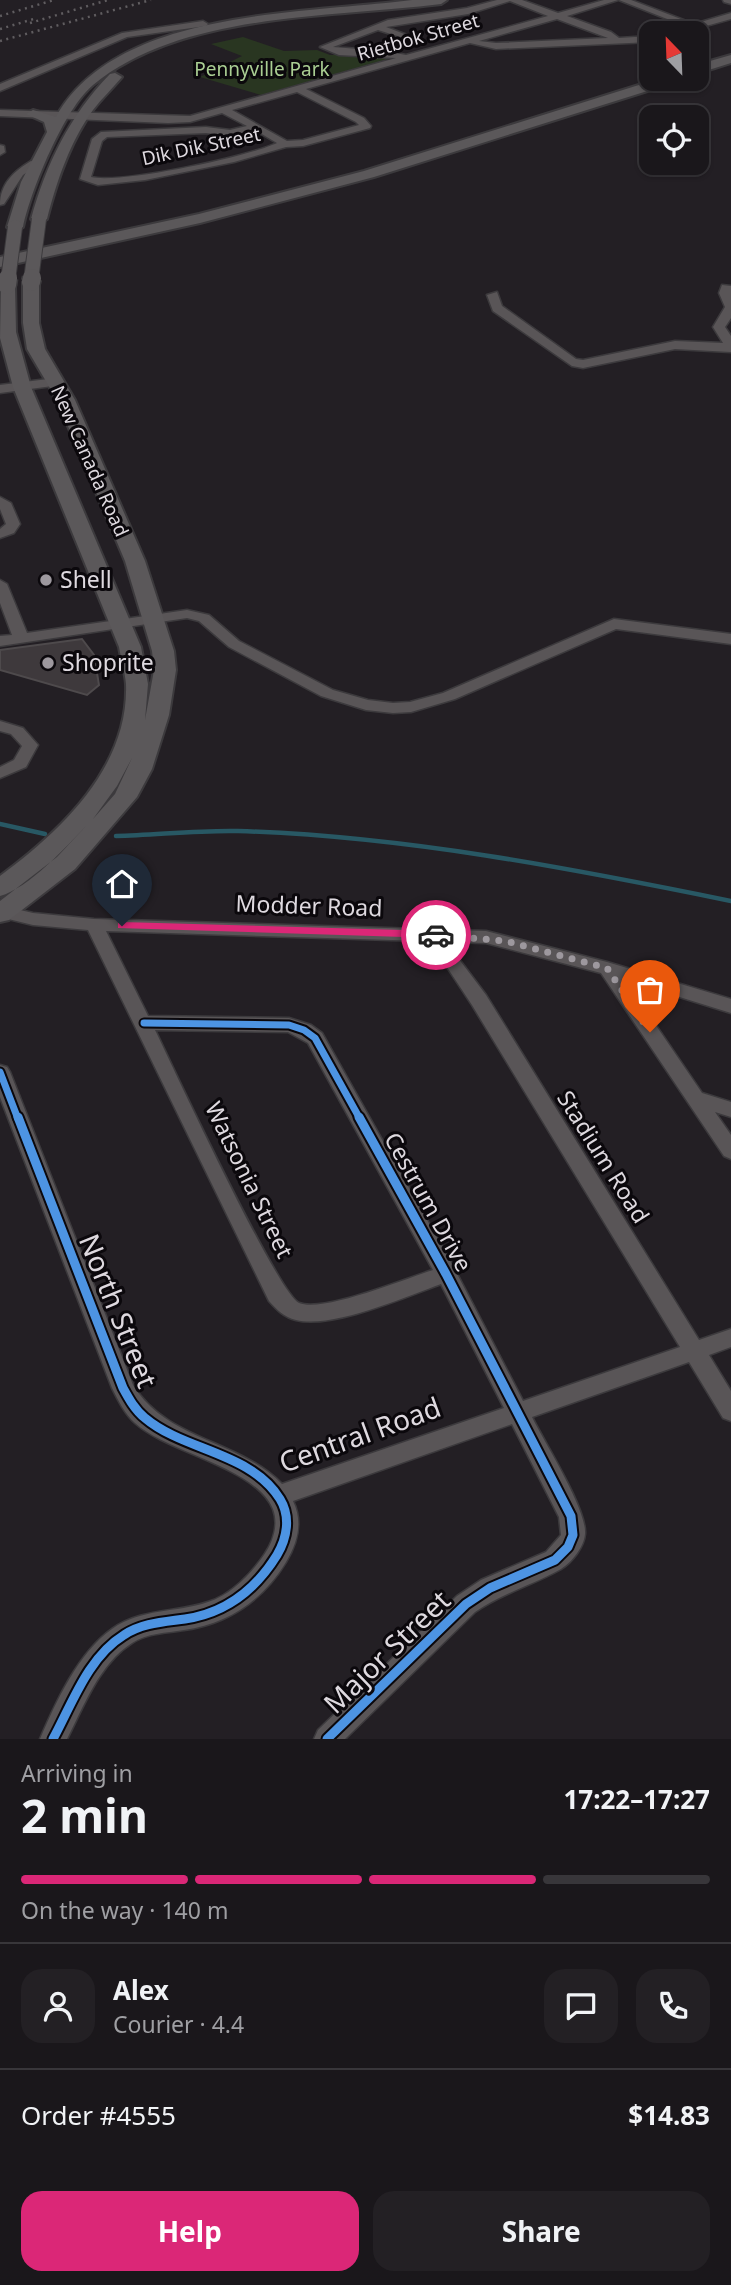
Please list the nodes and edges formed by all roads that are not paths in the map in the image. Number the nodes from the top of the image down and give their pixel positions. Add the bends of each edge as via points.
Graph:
1 (440, 0) edge
2 (464, 0) edge
3 (507, 0) edge
4 (514, 0) edge
5 (614, 0) edge
6 (623, 0) edge
7 (410, 2) edge
8 (450, 14) junction
9 (560, 15) junction
10 (731, 16) edge
11 (679, 21) edge
12 (472, 23) dead end
13 (709, 23) edge
14 (203, 24) dead end
15 (377, 27) junction
16 (404, 37) dead end
17 (639, 40) edge
18 (467, 41) junction
19 (619, 42) junction
20 (731, 54) edge
21 (407, 59) junction
22 (731, 59) edge
23 (709, 63) edge
24 (709, 65) edge
25 (639, 84) edge
26 (0, 88) edge
27 (298, 89) junction
28 (639, 89) edge
29 (224, 110) junction
30 (0, 113) edge
31 (33, 114) junction
32 (64, 115) junction
33 (84, 116) junction
34 (256, 127) junction
35 (53, 130) junction
36 (284, 144) junction
37 (35, 163) junction
38 (0, 202) edge
39 (0, 255) edge
40 (0, 261) edge
41 (726, 287) dead end
42 (493, 295) dead end
43 (731, 307) edge
44 (731, 347) edge
45 (56, 382) junction
46 (22, 387) junction
47 (0, 389) edge
48 (0, 502) edge
49 (0, 534) edge
50 (1, 588) edge
51 (152, 618) junction
52 (120, 622) junction
53 (21, 637) junction
54 (731, 639) edge
55 (0, 641) edge
56 (0, 726) edge
57 (0, 774) edge
58 (1, 905) edge
59 (94, 925) junction
60 (427, 934) junction
61 (607, 968) junction
62 (731, 1006) edge
63 (144, 1023) junction
64 (0, 1072) edge
65 (693, 1097) junction
66 (731, 1110) edge
67 (731, 1151) edge
68 (446, 1274) junction
69 (731, 1338) edge
70 (693, 1350) junction
71 (731, 1411) edge
72 (520, 1413) junction
73 (278, 1496) junction
74 (53, 1739) edge
75 (327, 1739) edge

1 - 7 main road, New Canada Road
2 - 33 main road, New Canada Road via 238,32 174,46 124,69
3 - 8 street
4 - 9 street
5 - 9 street, Rietbok Street
6 - 11 street
7 - 32 main road, New Canada Road via 274,19 175,39 124,58 94,77 77,92
8 - 12 street
8 - 15 street
9 - 18 street, Rietbok Street
9 - 19 street
10 - 13 street
14 - 26 street via 125,35
15 - 16 street
15 - 21 street via 325,48 336,53 387,52
17 - 19 street
18 - 19 street via 488,46
18 - 21 street, Rietbok Street
20 - 23 main road
21 - 27 street, Rietbok Street
22 - 24 main road
25 - 39 main road via 322,181
27 - 29 street, Rietbok Street
27 - 36 street via 366,126 301,144
28 - 40 main road via 357,177 200,218
29 - 33 street, Rietbok Street via 175,120
29 - 34 street
30 - 31 street, Rietbok Street
31 - 32 street, Rietbok Street
31 - 35 main road via 50,119
32 - 33 street, Rietbok Street
32 - 35 main road, New Canada Road
33 - 45 main road, New Canada Road, bridge via 57,160 42,200 31,282 33,342
34 - 36 street, Dik Dik Street
34 - 36 street, Dik Dik Street via 230,133 105,134 97,139 85,179 103,183 165,173
35 - 37 main road, New Canada Road
37 - 38 street via 19,173
37 - 46 main road, New Canada Road, bridge via 20,200 7,285 7,332
41 - 43 street
42 - 44 street via 503,313 572,362 583,364 691,343
43 - 44 street via 719,327
45 - 46 street
45 - 51 main road, New Canada Road via 135,561
46 - 47 street
46 - 52 main road, New Canada Road
48 - 49 street via 13,524
50 - 53 street
51 - 52 street
51 - 54 street via 187,614 204,618 234,645 327,693 393,708 449,696 614,624
51 - 58 main road, New Canada Road via 165,660 162,704 140,769 115,810 87,842 44,882
52 - 53 street
52 - 58 main road, New Canada Road via 135,667 136,709 115,771 87,811
53 - 55 street
56 - 57 street via 23,735 30,745 20,763
58 - 59 street, Modder Road via 33,919
59 - 60 street, Modder Road
59 - 63 street, Watsonia Street
60 - 61 street, Modder Road via 506,941
60 - 70 street, Stadium Road via 479,1000
61 - 62 street, Modder Road
61 - 65 street
63 - 68 street, Cestrum Drive via 289,1026 315,1038
63 - 68 street, Watsonia Street via 236,1218 286,1305 320,1314
64 - 73 street, North Street via 123,1388 135,1408 147,1421 244,1469
65 - 66 street
65 - 67 street
68 - 72 street, Cestrum Drive
69 - 70 street, Central Road
70 - 71 street, Stadium Road
70 - 72 street, Central Road
72 - 73 street, Central Road
72 - 75 street, Major Street via 571,1516 573,1535 568,1547 555,1560 490,1588 466,1604
73 - 74 street, Central Road via 288,1523 284,1543 248,1591 223,1609 144,1625 114,1641 85,1680

